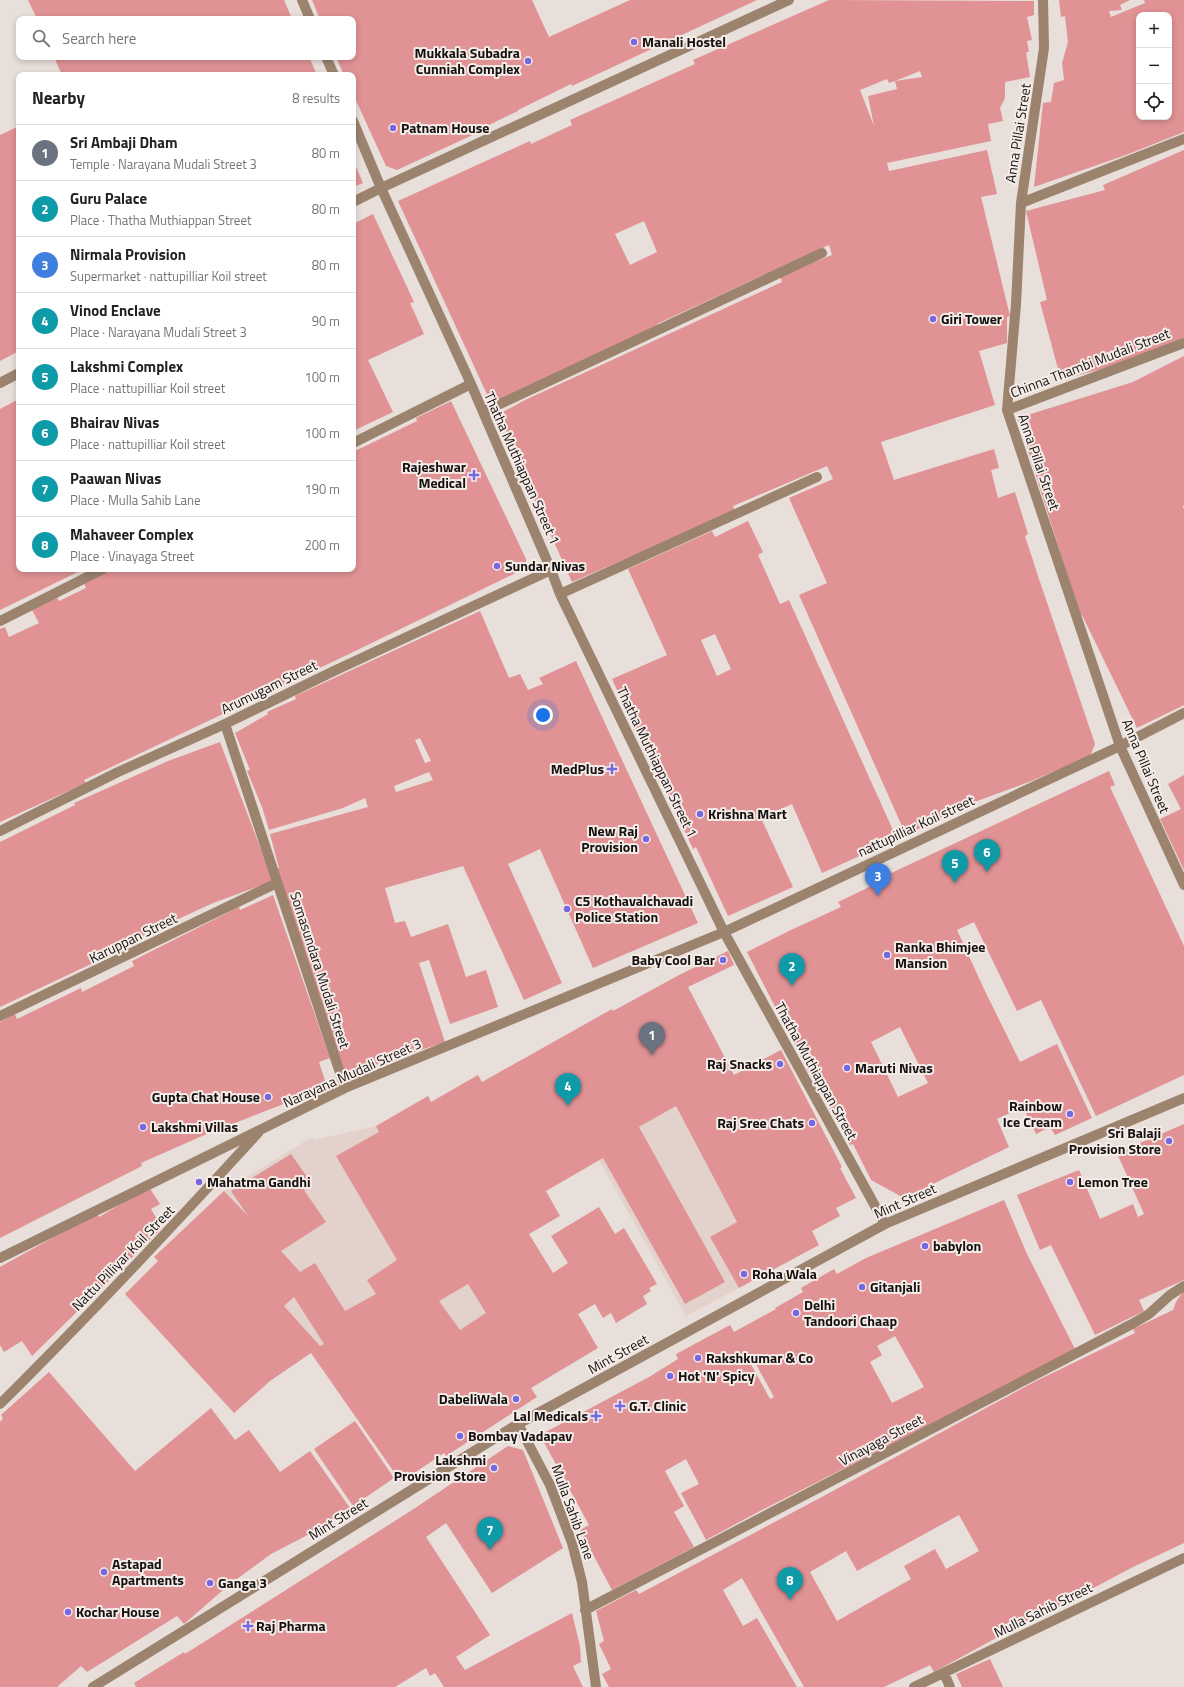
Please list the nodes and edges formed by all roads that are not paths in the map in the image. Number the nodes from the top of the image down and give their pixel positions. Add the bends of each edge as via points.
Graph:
1 (302, 0) edge
2 (789, 0) edge
3 (1044, 0) edge
4 (309, 16) edge
5 (327, 60) edge
6 (333, 72) edge
7 (356, 128) edge
8 (1184, 139) edge
9 (381, 188) junction
10 (356, 200) edge
11 (1021, 203) junction
12 (822, 254) dead end
13 (1184, 343) edge
14 (16, 375) edge
15 (0, 383) edge
16 (470, 384) junction
17 (1006, 410) junction
18 (483, 412) junction
19 (356, 441) edge
20 (817, 477) dead end
21 (551, 570) junction
22 (98, 572) edge
23 (560, 594) junction
24 (0, 621) edge
25 (1184, 713) edge
26 (225, 724) junction
27 (1120, 746) junction
28 (0, 830) edge
29 (277, 883) junction
30 (1184, 885) edge
31 (724, 932) junction
32 (0, 1016) edge
33 (345, 1088) junction
34 (1184, 1098) edge
35 (262, 1129) junction
36 (885, 1224) junction
37 (0, 1258) edge
38 (1184, 1286) edge
39 (0, 1404) edge
40 (518, 1424) junction
41 (1184, 1558) edge
42 (585, 1610) junction
43 (944, 1674) junction
44 (93, 1687) edge
45 (596, 1687) edge
46 (914, 1687) edge
47 (950, 1687) edge

1 - 4 street
2 - 9 street
3 - 11 street, Anna Pillai Street via 1044,48
5 - 6 street
7 - 9 street, Thatha Muthiappan Street 1
8 - 11 street
9 - 10 street
9 - 16 street, Thatha Muthiappan Street 1
11 - 17 street, Anna Pillai Street via 1016,304
12 - 18 street
13 - 17 street, Chinna Thambi Mudali Street
14 - 15 street
16 - 18 street, Thatha Muthiappan Street 1
16 - 19 street
17 - 27 street, Anna Pillai Street
18 - 21 street, Thatha Muthiappan Street 1
20 - 23 street
21 - 23 street, Thatha Muthiappan Street 1
21 - 26 street, Arumugam Street
22 - 24 street
23 - 31 street, Thatha Muthiappan Street 1
25 - 27 street, nattupilliar Koil street
26 - 28 street, Arumugam Street via 118,772
26 - 29 street, Somasundara Mudali Street
27 - 30 street, Anna Pillai Street
27 - 31 street, nattupilliar Koil street
29 - 32 street, Karuppan Street
29 - 33 street, Somasundara Mudali Street
31 - 33 street, Narayana Mudali Street 3
31 - 36 street, Thatha Muthiappan Street
33 - 35 street, Narayana Mudali Street 3
34 - 36 street, Mint Street
35 - 37 street, Narayana Mudali Street 3
35 - 39 street, Nattu Pilliyar Koil Street via 154,1247
36 - 40 street, Mint Street
38 - 42 street, Vinayaga Street via 1132,1324
40 - 42 street, Mulla Sahib Lane via 542,1466 566,1524 579,1567
40 - 44 street, Mint Street
41 - 43 street, Mulla Sahib Street
42 - 45 street, Mulla Sahib Lane
43 - 46 street, Mulla Sahib Street
43 - 47 street

